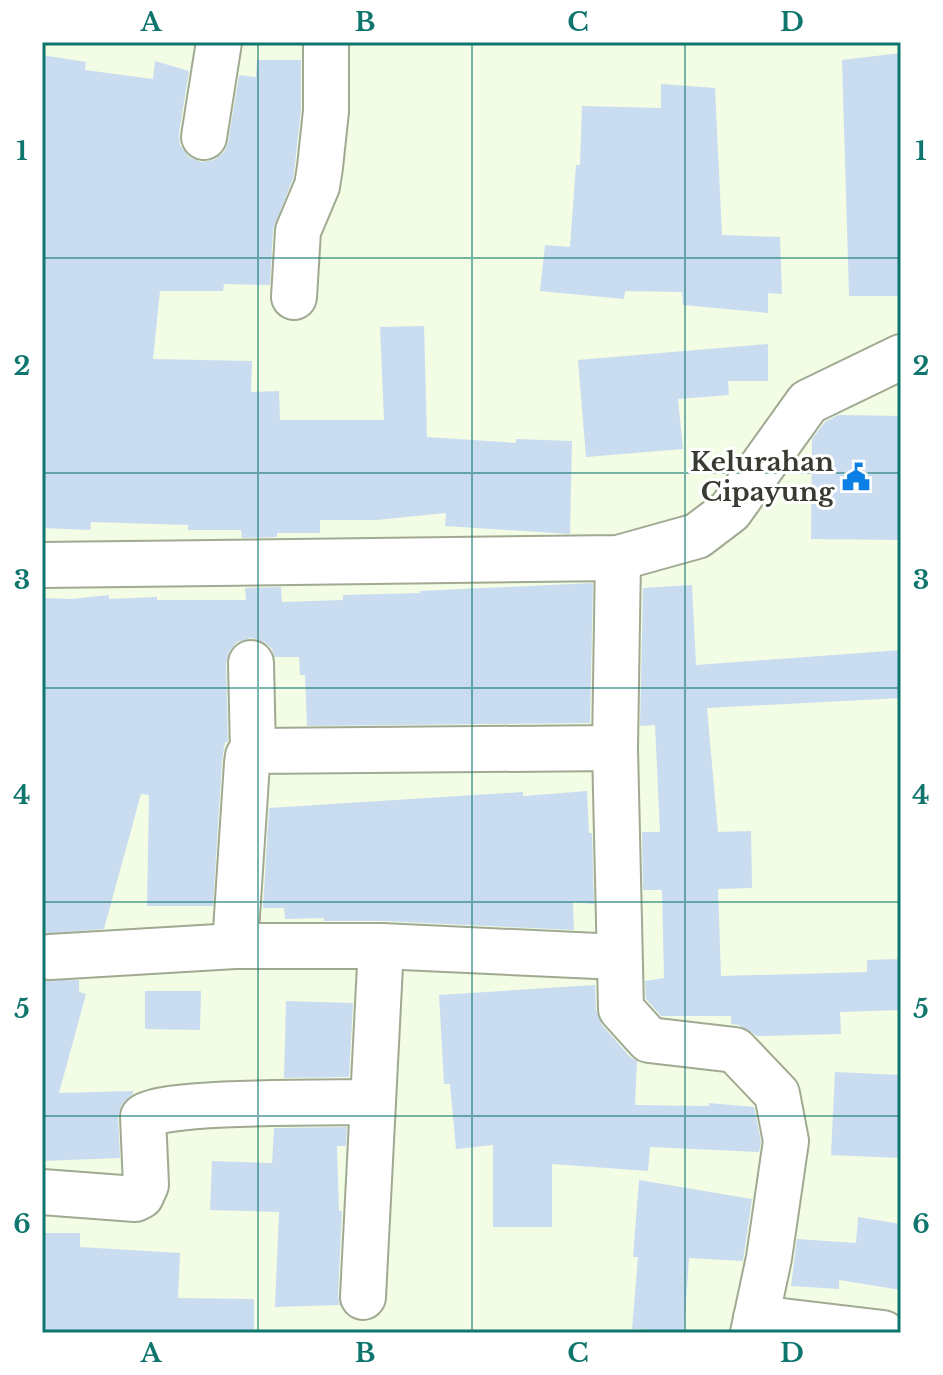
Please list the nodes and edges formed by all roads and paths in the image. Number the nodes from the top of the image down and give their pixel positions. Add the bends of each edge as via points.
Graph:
1 (219, 42) edge
2 (326, 42) edge
3 (204, 137) dead end
4 (294, 297) dead end
5 (901, 357) edge
6 (618, 558) junction
7 (42, 565) edge
8 (251, 663) dead end
9 (615, 748) junction
10 (253, 751) junction
11 (235, 946) junction
12 (381, 946) junction
13 (50, 957) dead end
14 (619, 957) junction
15 (373, 1102) junction
16 (42, 1192) edge
17 (363, 1297) dead end
18 (755, 1326) edge
19 (883, 1333) edge

1 - 3 street
2 - 4 street via 320,167 298,231
5 - 6 street via 808,402 730,511 697,536
6 - 7 street
6 - 9 street
8 - 10 street
9 - 10 street
9 - 14 street
10 - 11 street via 247,763
11 - 12 street
11 - 13 street
12 - 14 street
12 - 15 street
14 - 18 street via 621,1009 649,1040 735,1050 777,1094 786,1141
15 - 16 street via 151,1111 143,1117 146,1185 141,1196
15 - 17 street
18 - 19 street

